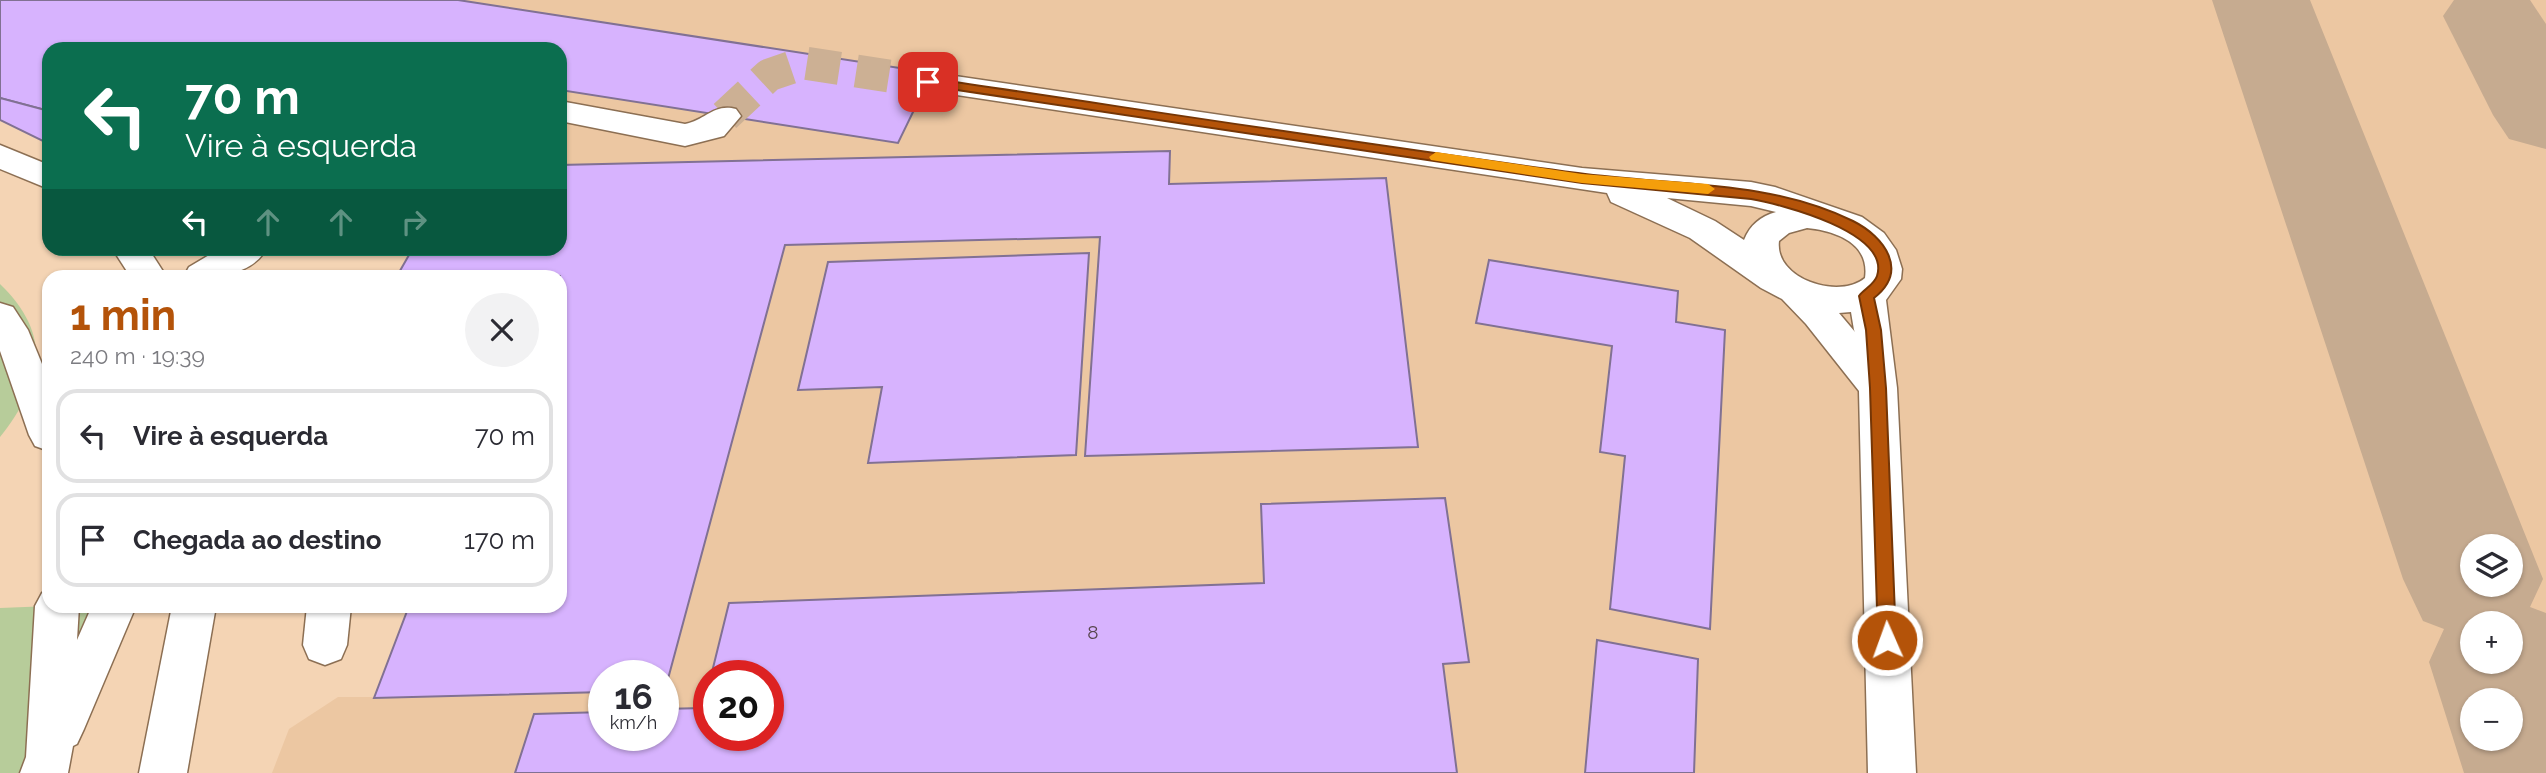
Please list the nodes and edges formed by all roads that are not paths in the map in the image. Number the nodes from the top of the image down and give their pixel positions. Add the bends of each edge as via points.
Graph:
1 (928, 82) tunnel mouth
2 (567, 112) edge
3 (725, 116) tunnel mouth
4 (0, 156) edge
5 (42, 175) edge
6 (1582, 179) junction
7 (1828, 218) junction
8 (236, 256) edge
9 (212, 270) edge
10 (1786, 286) junction
11 (1867, 296) junction
12 (0, 317) edge
13 (1878, 388) junction
14 (42, 415) edge
15 (57, 613) edge
16 (111, 613) edge
17 (193, 613) edge
18 (47, 765) edge
19 (163, 773) edge
20 (1892, 773) edge

1 - 6 street
2 - 3 street via 685,135 712,129
4 - 5 street
6 - 7 street via 1751,194
6 - 10 street via 1651,204 1726,241
7 - 10 street via 1787,218 1762,236 1759,250 1764,265
7 - 11 street via 1864,234 1884,261 1885,275
8 - 9 street
10 - 11 street via 1821,301 1845,302
10 - 13 street via 1819,314
11 - 13 street
12 - 14 street via 15,340
13 - 20 street
15 - 18 street
16 - 18 street
17 - 19 street

